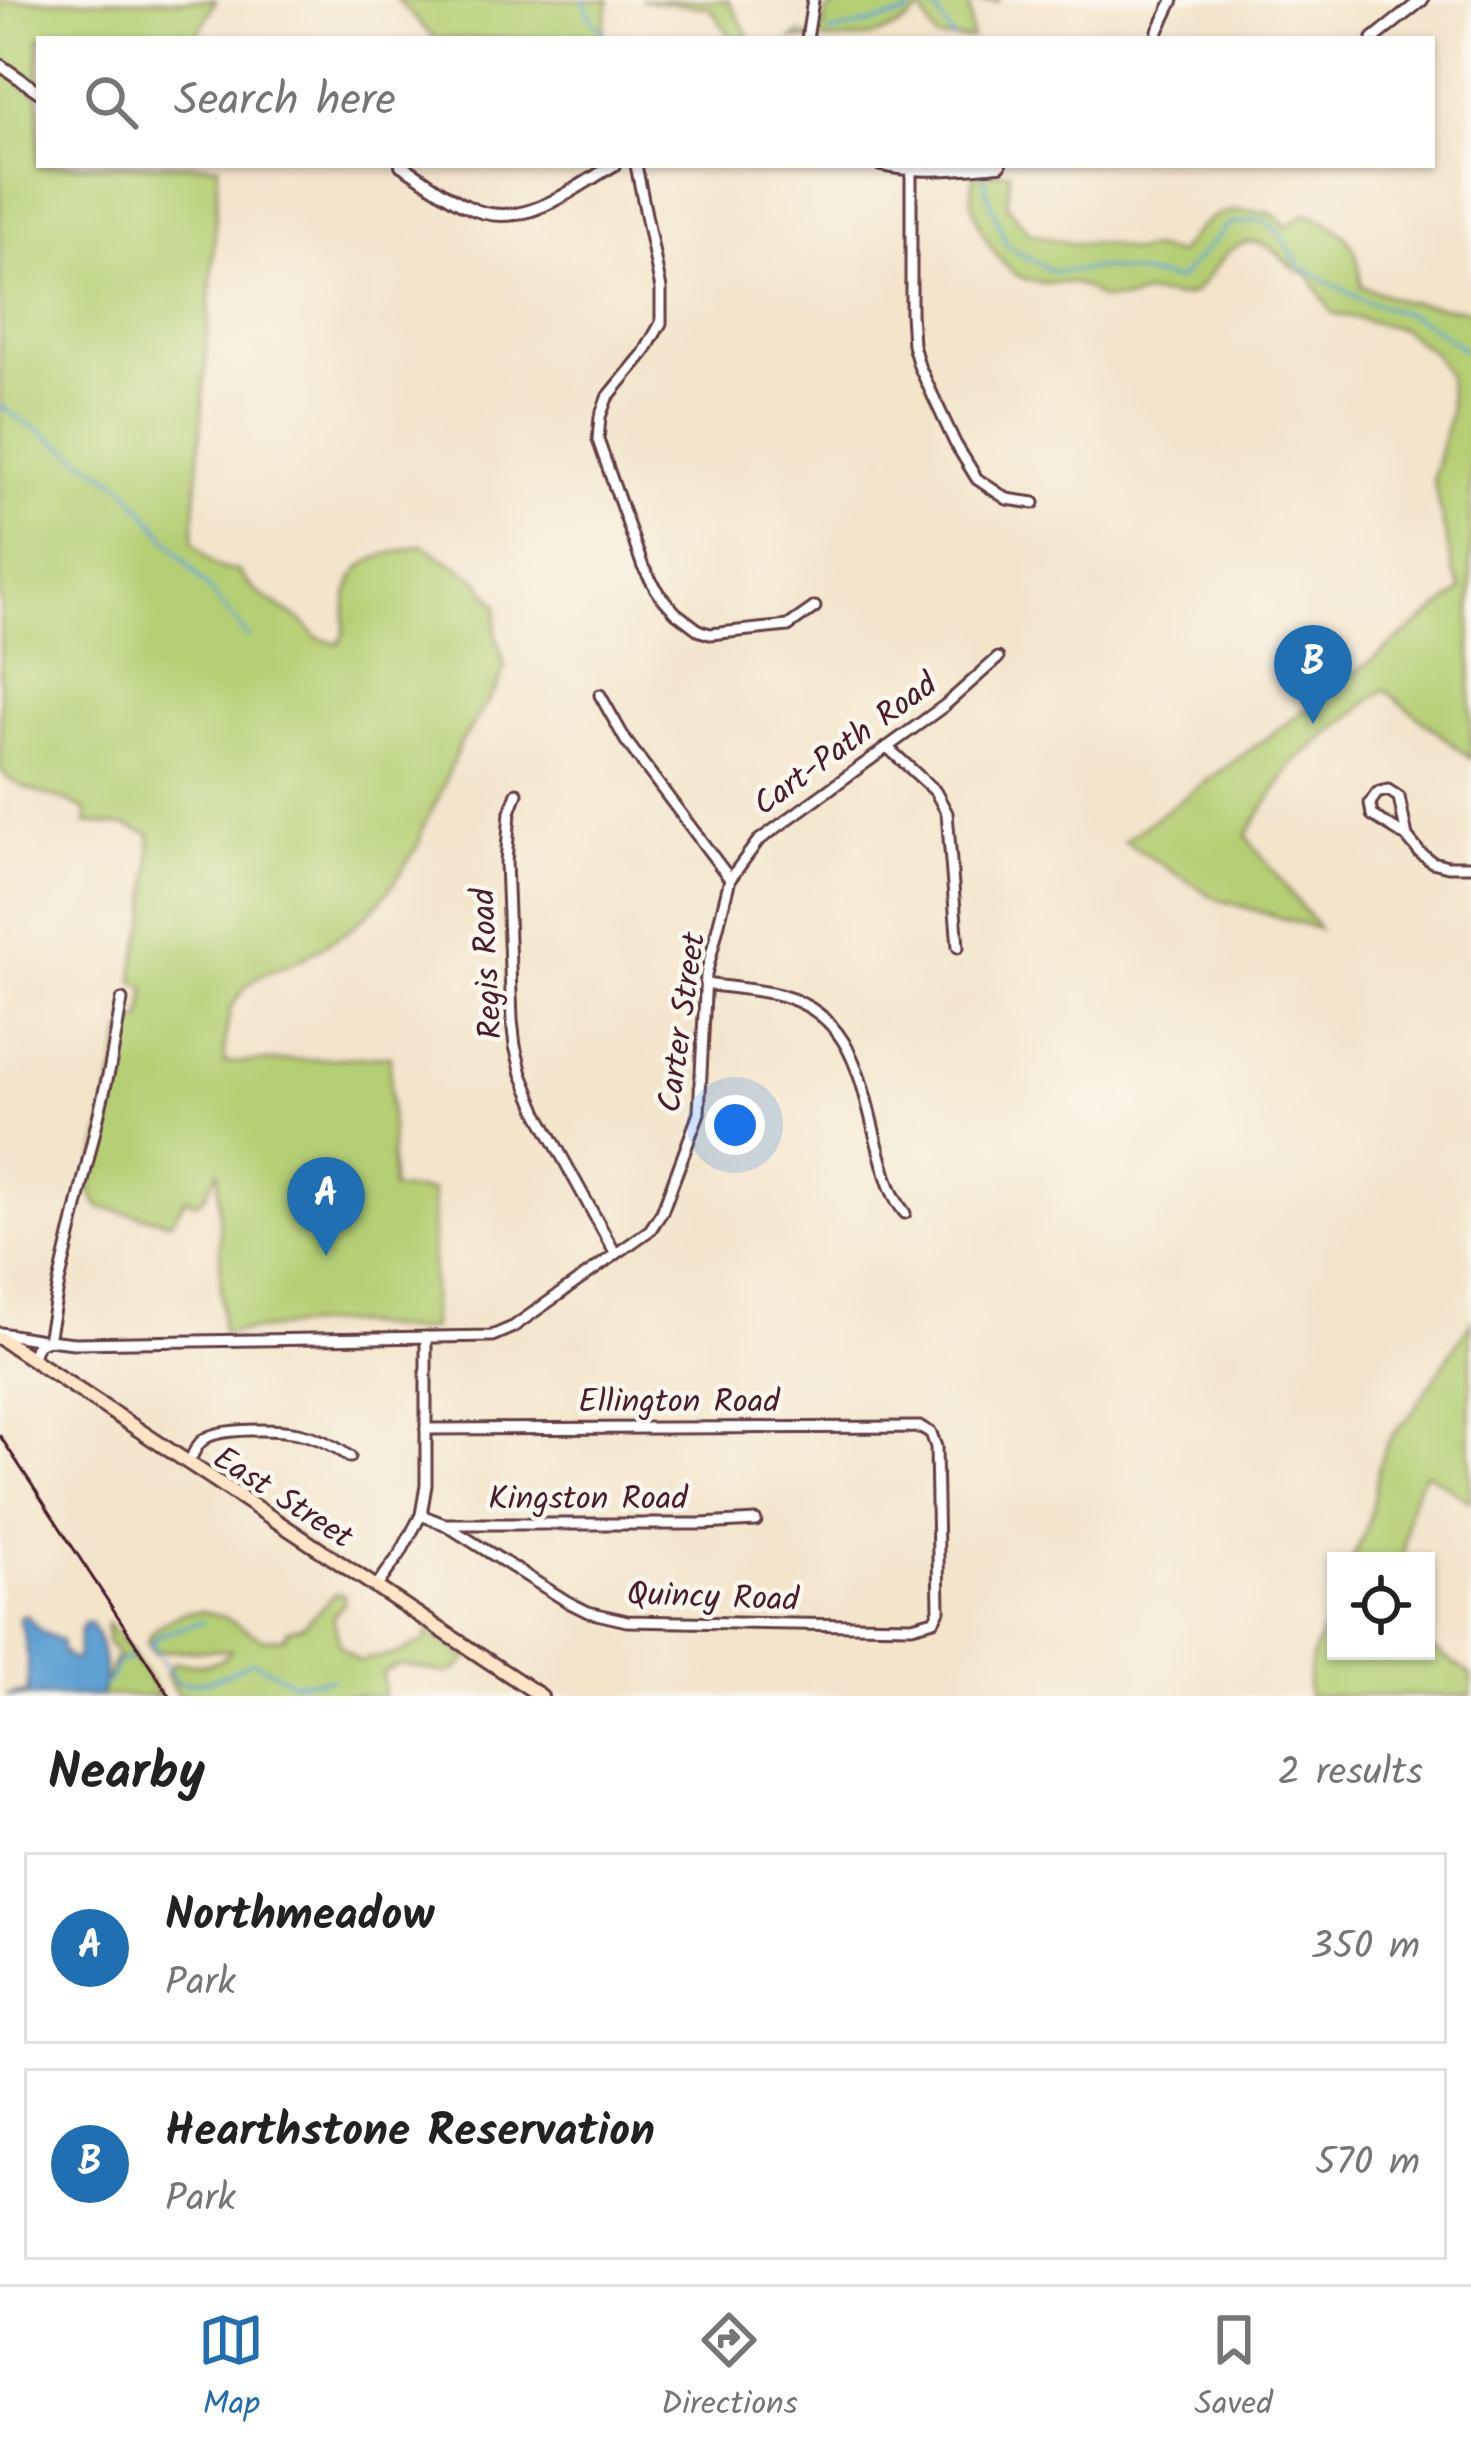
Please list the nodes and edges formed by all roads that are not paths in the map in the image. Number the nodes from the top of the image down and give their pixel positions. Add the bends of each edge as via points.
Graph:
1 (813, 0) edge
2 (1173, 0) edge
3 (1422, 0) edge
4 (807, 36) edge
5 (1157, 36) edge
6 (1377, 36) edge
7 (0, 65) edge
8 (36, 90) edge
9 (406, 168) edge
10 (609, 168) edge
11 (638, 168) edge
12 (904, 168) edge
13 (933, 168) edge
14 (911, 169) junction
15 (1034, 503) dead end
16 (815, 608) dead end
17 (998, 658) dead end
18 (600, 695) dead end
19 (887, 747) junction
20 (517, 793) dead end
21 (1407, 837) junction
22 (1471, 866) edge
23 (730, 879) junction
24 (958, 947) dead end
25 (705, 984) junction
26 (122, 1000) dead end
27 (905, 1213) dead end
28 (616, 1253) junction
29 (0, 1335) edge
30 (426, 1337) junction
31 (45, 1340) junction
32 (31, 1359) junction
33 (426, 1429) junction
34 (350, 1456) dead end
35 (188, 1464) junction
36 (421, 1515) junction
37 (756, 1521) dead end
38 (444, 1524) junction
39 (376, 1587) junction
40 (934, 1620) joint
41 (541, 1696) edge

1 - 4 street
2 - 5 street
3 - 6 street
7 - 8 street
9 - 10 street via 466,207 500,216 548,205
11 - 16 street via 661,323 607,398 598,440 643,567 676,613 710,634 788,626
12 - 14 street
13 - 14 street
14 - 15 street via 919,366 970,471 1007,499
17 - 19 street, Cart-Path Road
18 - 23 street
19 - 23 street, Cart-Path Road via 758,841
19 - 24 street via 943,802
20 - 28 street, Regis Road via 506,862 515,1046 538,1113
21 - 21 street via 1372,815 1377,793 1399,796
21 - 22 street via 1432,862
23 - 25 street, Carter Street
25 - 27 street via 776,994 835,1028 858,1069 889,1189
25 - 28 street, Carter Street via 699,1113 658,1220
26 - 31 street
28 - 30 street, Carter Street via 506,1331
29 - 31 street, Carter Street
29 - 32 main road, East Street
30 - 31 street, Carter Street
30 - 33 street
31 - 32 street
32 - 35 main road, East Street
33 - 36 street
33 - 40 street, Ellington Road via 921,1426 936,1447
34 - 35 street via 293,1432 230,1432 201,1441
35 - 39 main road, East Street
36 - 38 street, Kingston Road
36 - 39 street
37 - 38 street, Kingston Road
38 - 40 street, Quincy Road via 568,1602 608,1618
39 - 41 main road, East Street

